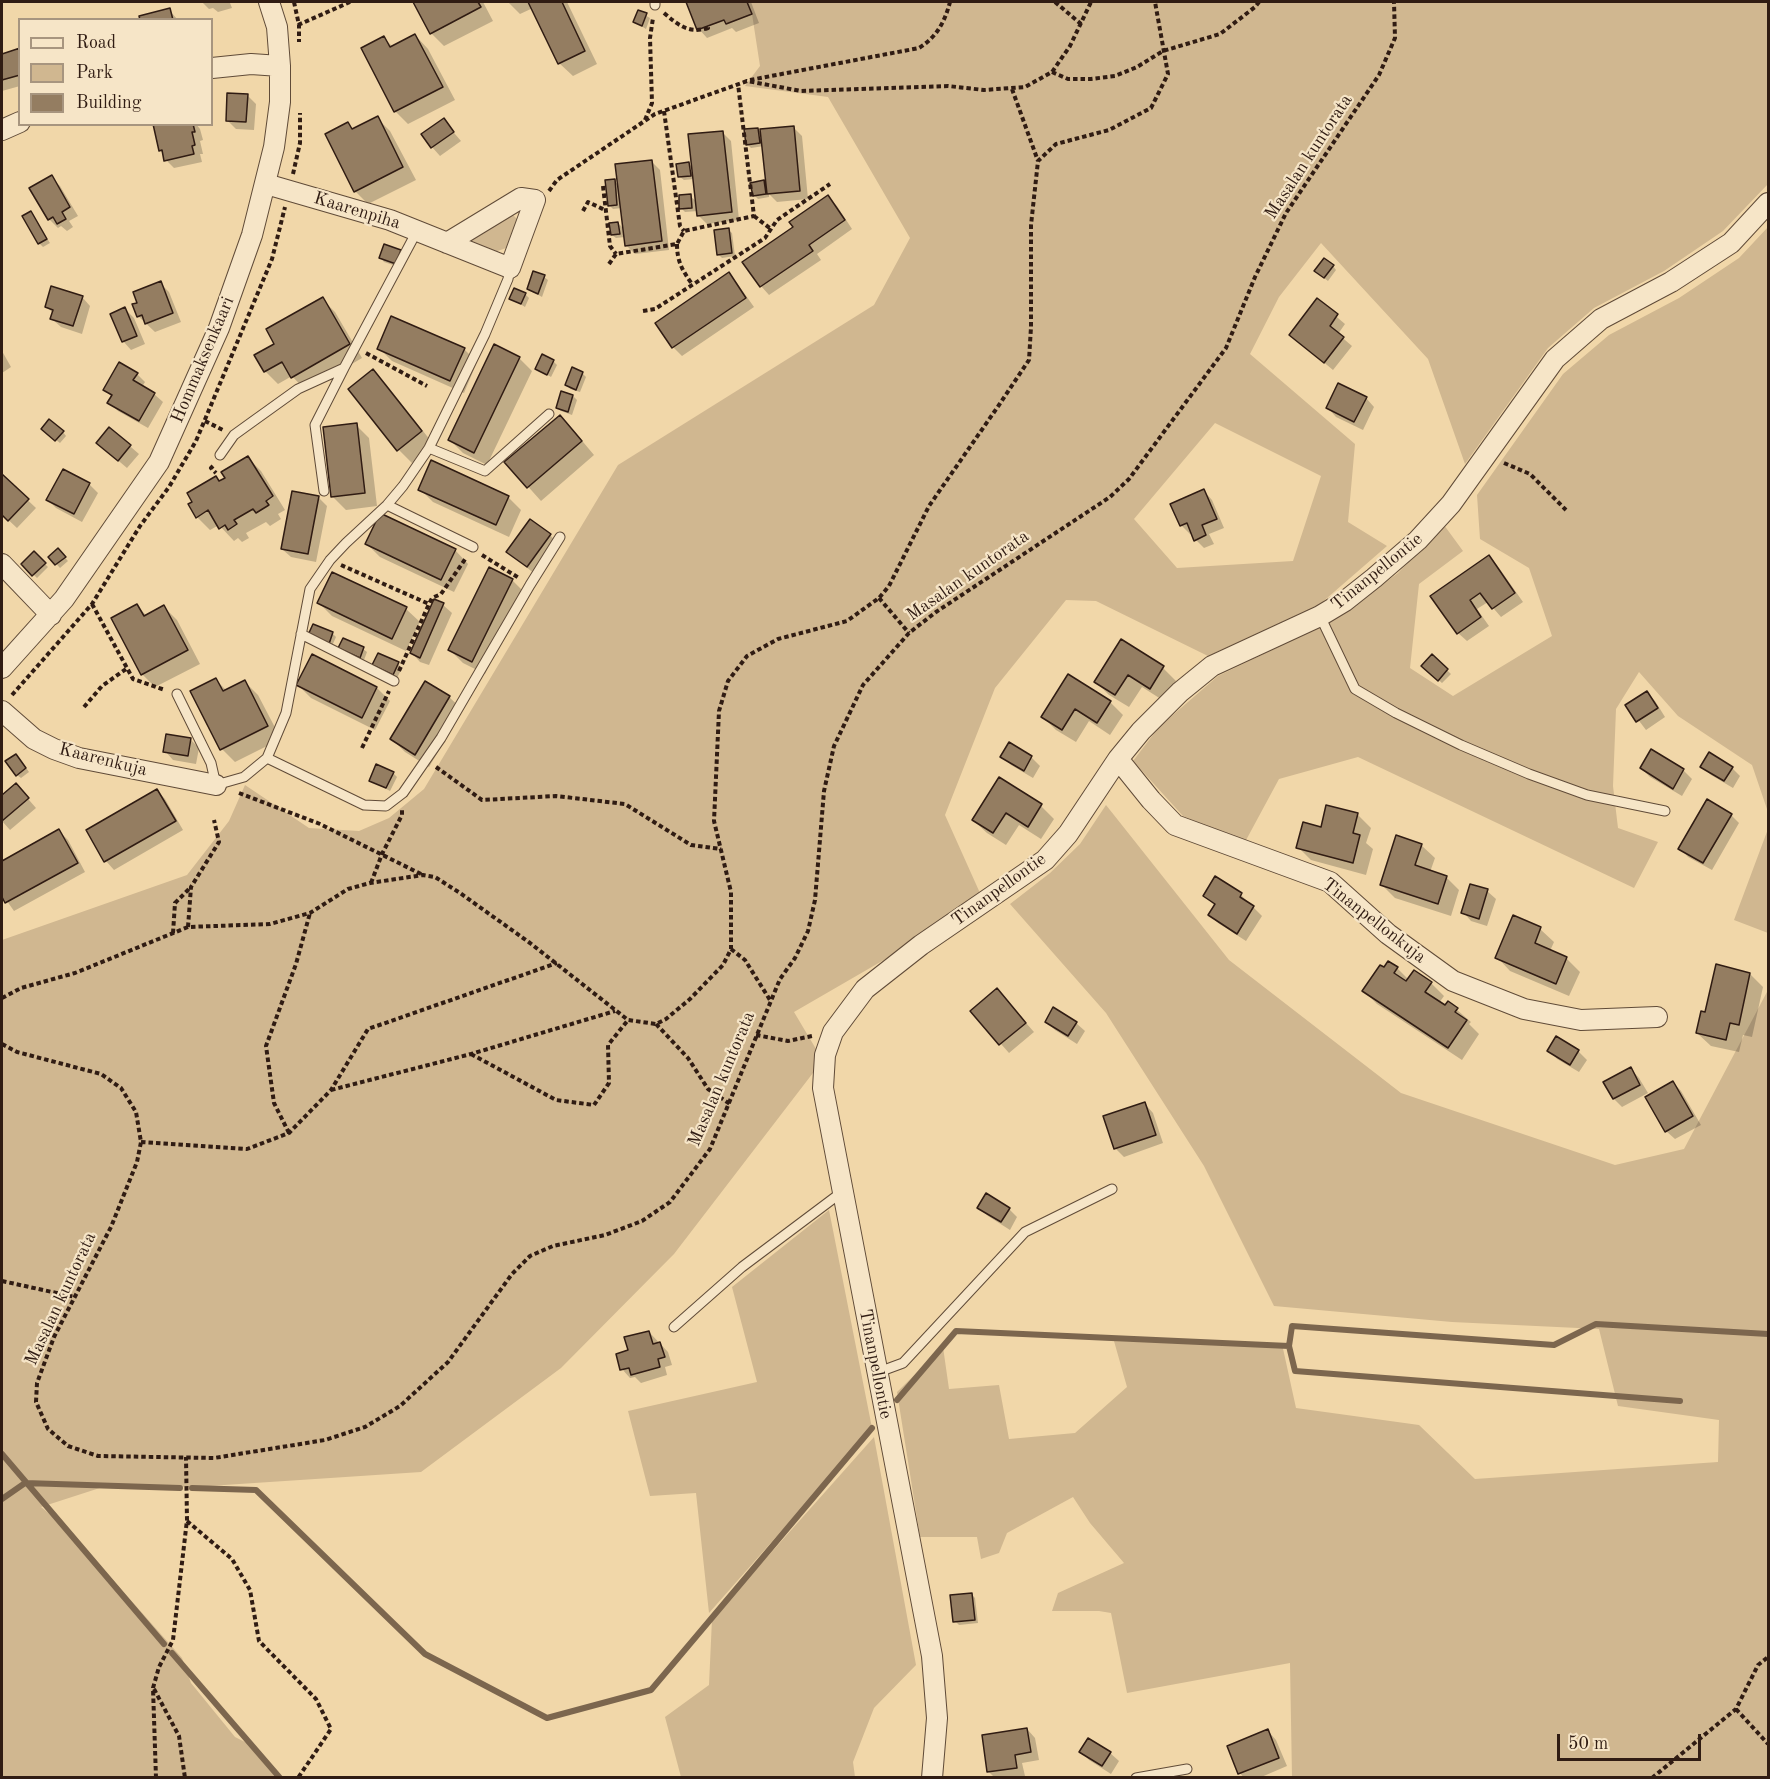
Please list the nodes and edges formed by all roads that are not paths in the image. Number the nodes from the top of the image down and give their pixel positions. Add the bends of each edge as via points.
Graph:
1 (269, 2) edge
2 (280, 66) junction
3 (213, 69) edge
4 (18, 123) edge
5 (2, 130) edge
6 (266, 184) junction
7 (1768, 203) edge
8 (417, 231) junction
9 (447, 243) junction
10 (510, 268) junction
11 (344, 368) junction
12 (549, 414) dead end
13 (429, 448) junction
14 (220, 455) dead end
15 (324, 491) dead end
16 (387, 505) junction
17 (560, 537) dead end
18 (473, 547) road end
19 (2, 564) edge
20 (51, 615) junction
21 (1320, 616) junction
22 (301, 634) junction
23 (2, 668) edge
24 (394, 681) road end
25 (177, 694) road end
26 (2, 711) edge
27 (267, 758) junction
28 (1118, 759) junction
29 (216, 785) junction
30 (1665, 811) dead end
31 (1657, 1017) dead end
32 (1112, 1189) dead end
33 (842, 1192) junction
34 (674, 1327) dead end
35 (876, 1373) junction
36 (1187, 1769) dead end
37 (932, 1778) edge
38 (1137, 1778) edge

1 - 2 street, Hommaksenkaari via 277,27
2 - 3 street via 252,64
2 - 6 street, Hommaksenkaari via 280,102
4 - 5 street
6 - 8 street, Kaarenpiha
6 - 20 street, Hommaksenkaari via 219,328 159,462
7 - 21 street, Tinanpellontie via 1731,243 1671,282 1601,319 1556,359 1451,504 1418,540 1345,601
8 - 9 street, Kaarenpiha
8 - 11 lane
9 - 10 street, Kaarenpiha
9 - 10 street via 521,198 535,200
10 - 13 lane via 489,325
11 - 14 lane via 298,389 234,435
11 - 15 lane via 315,425
12 - 13 lane via 485,471
13 - 16 lane
16 - 18 lane
16 - 22 lane via 330,560 310,589
17 - 27 lane via 404,793 386,806 364,805
19 - 20 street
20 - 23 street, Hommaksenkaari
21 - 28 street, Tinanpellontie via 1212,666 1180,692
21 - 30 lane via 1355,688 1396,712 1529,774 1587,795
22 - 24 lane
22 - 27 lane via 286,713
25 - 29 lane via 211,763
26 - 29 street, Kaarenkuja via 34,739 79,758
27 - 29 lane via 244,777
28 - 31 street, Tinanpellonkuja via 1176,825 1330,882 1388,934 1453,981 1524,1009 1581,1020
28 - 33 street, Tinanpellontie via 1068,834 1045,860 921,945 865,989 833,1032 825,1055 824,1088
32 - 35 lane via 1025,1232 903,1363
33 - 34 lane via 742,1267
33 - 35 street, Tinanpellontie
35 - 37 street, Tinanpellontie via 932,1656 937,1718
36 - 38 lane

